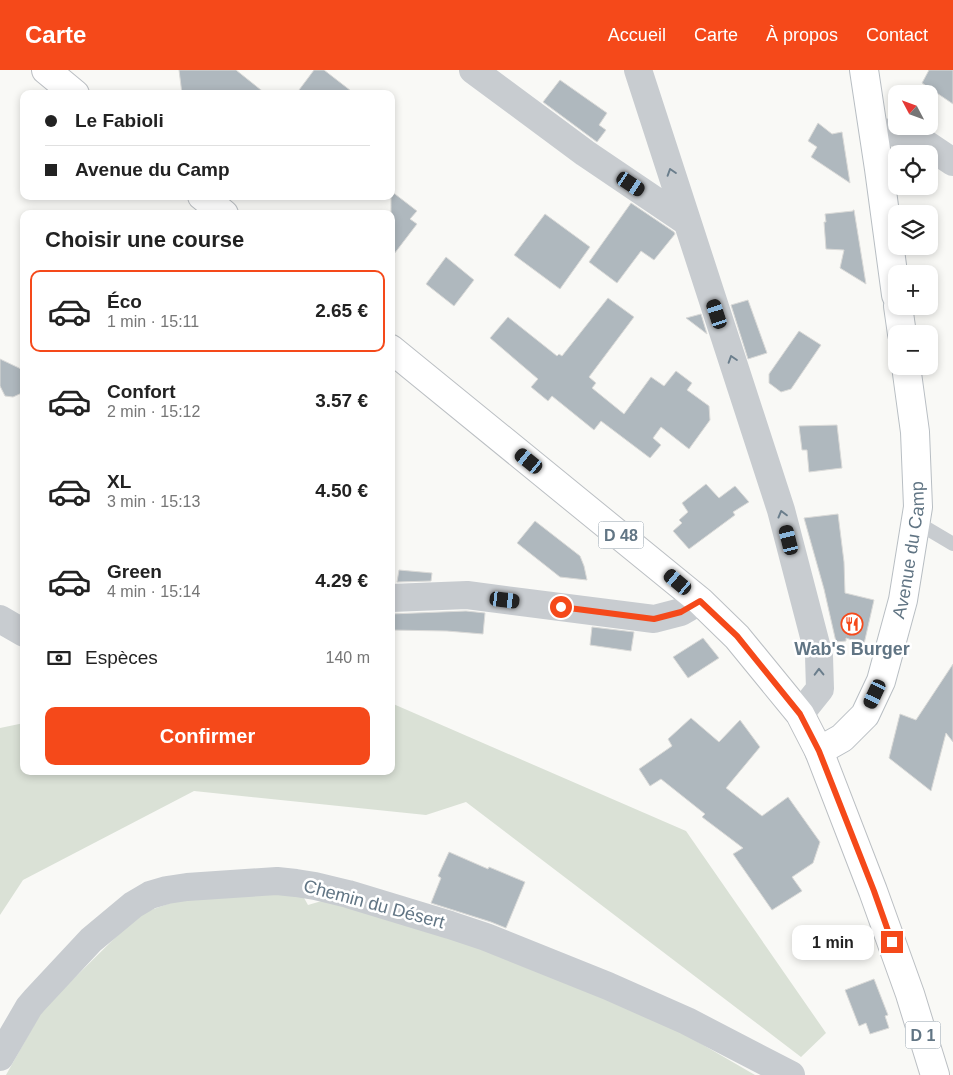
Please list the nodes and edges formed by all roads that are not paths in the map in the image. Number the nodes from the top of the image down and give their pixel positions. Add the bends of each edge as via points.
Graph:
1 (46, 70) edge
2 (473, 70) edge
3 (638, 70) edge
4 (864, 70) edge
5 (70, 90) edge
6 (874, 133) junction
7 (953, 162) edge
8 (207, 200) edge
9 (219, 210) edge
10 (687, 222) junction
11 (892, 265) edge
12 (395, 353) edge
13 (907, 375) edge
14 (916, 522) junction
15 (953, 544) edge
16 (395, 598) edge
17 (700, 601) junction
18 (0, 619) edge
19 (20, 631) edge
20 (800, 714) junction
21 (819, 751) junction
22 (0, 1057) edge
23 (791, 1075) edge
24 (936, 1075) edge

1 - 5 main road
2 - 10 street via 585,153
10 -> 3 street
4 - 6 main road
6 - 7 street via 908,132
6 - 11 main road
8 - 9 main road
20 -> 10 street via 820,689 819,656 781,510
12 - 17 main road, D 48
13 - 14 main road, Avenue du Camp via 915,432
14 - 15 lane
14 - 21 main road, Avenue du Camp via 903,600 881,681 865,715 842,738
16 - 17 street via 468,595 654,619 681,612
17 - 20 main road, D 48 via 737,636
18 - 19 street
20 - 21 main road, D 48
21 - 24 main road, D 1 via 874,891
22 - 23 street, Chemin du Désert via 35,1000 91,940 134,905 167,890 277,881 348,894 486,937 678,1017

